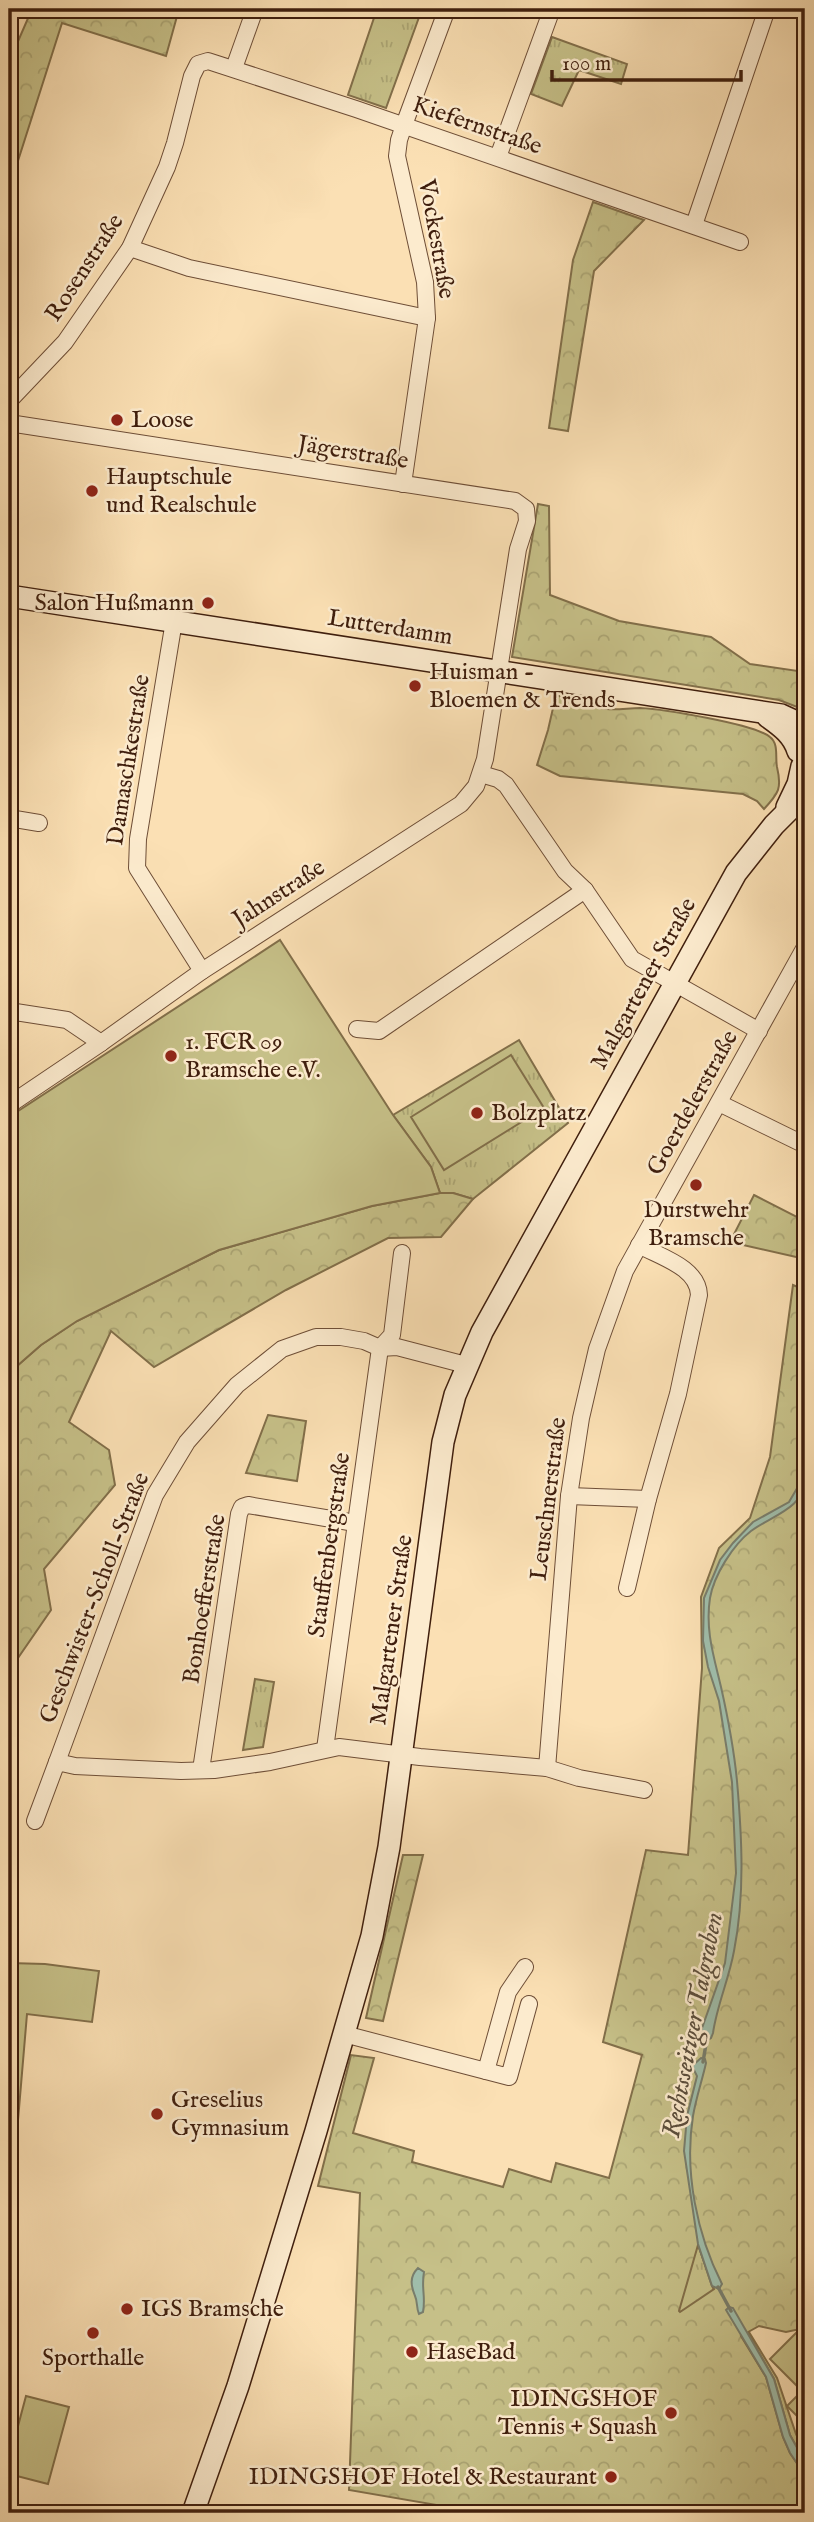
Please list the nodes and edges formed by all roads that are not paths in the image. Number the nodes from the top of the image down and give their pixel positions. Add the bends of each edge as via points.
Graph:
1 (254, 9) edge
2 (447, 9) edge
3 (552, 9) edge
4 (767, 9) edge
5 (198, 64) joint
6 (234, 68) junction
7 (404, 125) junction
8 (498, 158) junction
9 (694, 225) junction
10 (740, 242) dead end
11 (130, 248) junction
12 (427, 318) junction
13 (9, 401) edge
14 (9, 423) edge
15 (403, 484) junction
16 (9, 596) edge
17 (174, 621) junction
18 (498, 671) junction
19 (762, 713) junction
20 (805, 726) edge
21 (803, 756) edge
22 (481, 774) junction
23 (805, 794) edge
24 (784, 815) junction
25 (9, 818) edge
26 (39, 823) dead end
27 (585, 890) junction
28 (805, 947) edge
29 (202, 971) junction
30 (674, 984) junction
31 (9, 1011) edge
32 (357, 1029) dead end
33 (759, 1031) junction
34 (102, 1043) junction
35 (719, 1103) junction
36 (9, 1105) edge
37 (805, 1146) edge
38 (639, 1245) junction
39 (402, 1253) dead end
40 (380, 1348) junction
41 (466, 1365) junction
42 (569, 1496) junction
43 (648, 1499) junction
44 (355, 1523) junction
45 (627, 1588) dead end
46 (326, 1749) junction
47 (401, 1755) junction
48 (57, 1762) junction
49 (547, 1768) junction
50 (201, 1770) junction
51 (644, 1790) dead end
52 (36, 1821) dead end
53 (525, 1967) dead end
54 (529, 2004) dead end
55 (344, 2034) junction
56 (486, 2071) junction
57 (193, 2513) edge

1 - 6 street
2 - 7 street, Vockestraße
3 - 8 street
4 - 9 street
5 - 6 street, Kiefernstraße via 208,61
5 - 11 street, Rosenstraße via 167,166
6 - 7 street, Kiefernstraße
7 - 8 street, Kiefernstraße
7 - 12 street, Vockestraße via 397,156 425,282
8 - 9 street, Kiefernstraße
9 - 10 street, Kiefernstraße
11 - 12 street via 189,268
11 - 13 street, Rosenstraße via 65,342
12 - 15 street, Vockestraße
14 - 15 street, Jägerstraße
15 - 18 street, Jägerstraße via 515,501 526,509
16 - 17 street, Lutterdamm
17 - 18 street, Lutterdamm
17 - 29 street, Damaschkestraße via 137,868
18 - 19 street, Lutterdamm
18 - 22 street, Jahnstraße
19 - 20 street, Lutterdamm via 781,715
19 - 21 street, Lutterdamm via 784,728
21 - 24 street, Malgartener Straße via 798,783
22 - 27 street, Goerdelerstraße via 506,785 565,871
22 - 29 street, Jahnstraße via 461,804
23 - 24 street, Malgartener Straße
24 - 30 street, Malgartener Straße via 736,873
25 - 26 street
27 - 30 street, Goerdelerstraße via 632,958
27 - 32 street via 379,1031
28 - 33 street
29 - 34 street, Jahnstraße
30 - 33 street, Goerdelerstraße
30 - 41 street, Malgartener Straße
31 - 34 street via 67,1020
33 - 35 street, Goerdelerstraße
34 - 36 street, Jahnstraße
35 - 37 street
35 - 38 street, Goerdelerstraße
38 - 42 street, Leuschnerstraße via 597,1349 580,1418
38 - 43 street via 691,1274 699,1286 678,1394
39 - 40 street, Stauffenbergstraße via 392,1335
40 - 41 street, Geschwister-Scholl-Straße via 397,1347
40 - 44 street, Stauffenbergstraße
40 - 48 street, Geschwister-Scholl-Straße via 341,1337 316,1337 282,1349 237,1385 187,1442 155,1495
41 - 47 street, Malgartener Straße via 443,1442
42 - 43 street
42 - 49 street, Leuschnerstraße
43 - 45 street
44 - 46 street, Stauffenbergstraße
44 - 50 street, Bonhoefferstraße via 242,1507
46 - 47 street
46 - 50 street via 270,1762
47 - 49 street
47 - 55 street, Malgartener Straße via 372,1936
48 - 50 street
48 - 52 street, Geschwister-Scholl-Straße
49 - 51 street
53 - 56 street via 508,1992
54 - 56 street via 509,2077
55 - 56 street
55 - 57 street, Malgartener Straße via 237,2386

